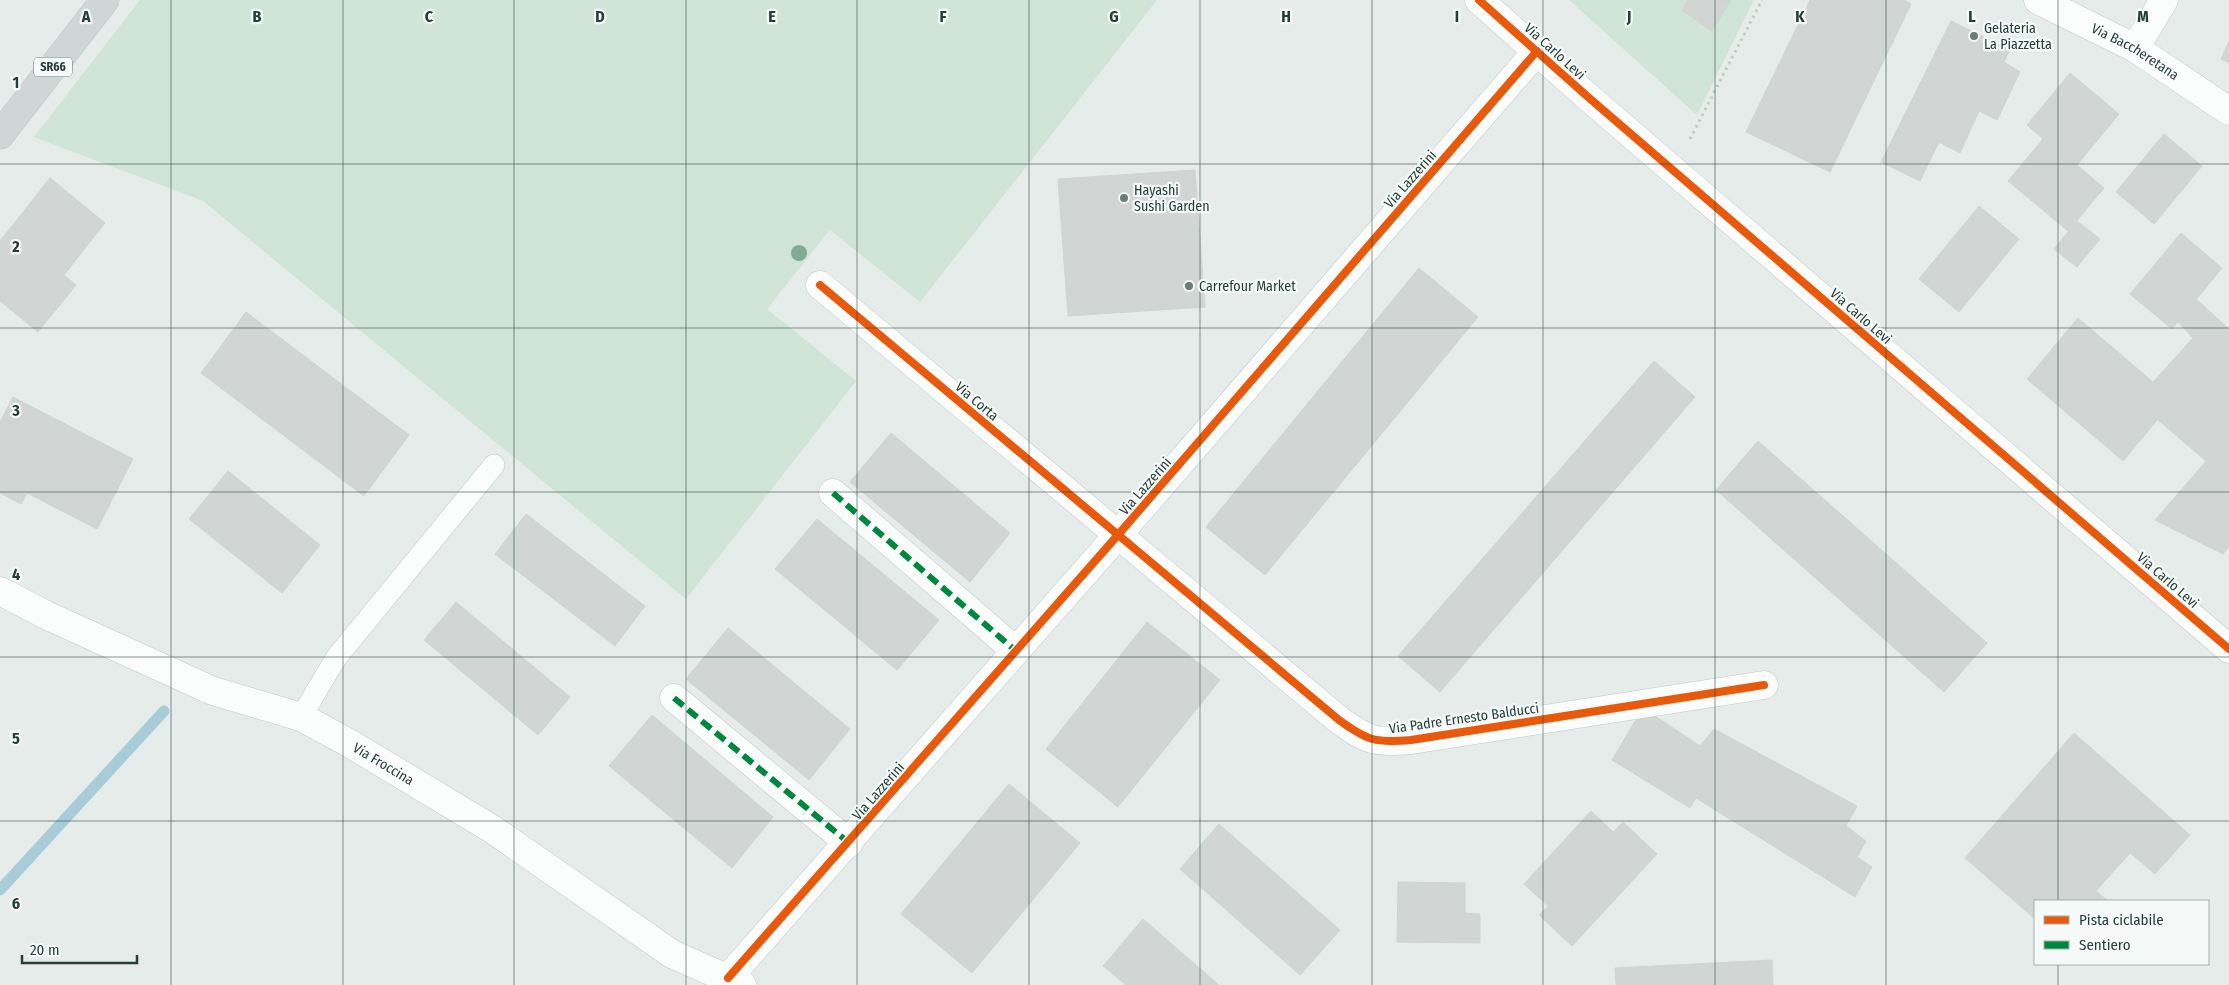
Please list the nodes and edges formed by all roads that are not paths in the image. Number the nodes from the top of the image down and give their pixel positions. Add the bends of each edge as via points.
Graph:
1 (105, 0) edge
2 (1479, 0) edge
3 (2038, 0) edge
4 (2164, 0) edge
5 (2135, 48) junction
6 (1537, 51) junction
7 (2229, 111) edge
8 (0, 135) edge
9 (820, 285) dead end
10 (494, 465) dead end
11 (833, 493) dead end
12 (1117, 536) junction
13 (0, 591) edge
14 (2229, 649) edge
15 (1016, 651) junction
16 (1764, 685) dead end
17 (674, 698) dead end
18 (300, 717) junction
19 (850, 843) junction
20 (735, 982) edge

1 - 8 main road, SR66
2 - 6 street, Via Carlo Levi
3 - 5 street, Via Baccheretana
4 - 5 street
5 - 7 street, Via Baccheretana
6 - 12 street, Via Lazzerini
6 - 14 street, Via Carlo Levi
9 - 12 street, Via Corta
10 - 18 lane via 336,658
11 - 15 street
12 - 15 street, Via Lazzerini
12 - 16 street, Via Padre Ernesto Balducci via 1339,720 1372,741 1411,740
13 - 18 street, Via Froccina via 213,690
15 - 19 street, Via Lazzerini
17 - 19 street
18 - 20 street, Via Froccina via 402,773 492,828 672,954
19 - 20 street, Via Lazzerini

